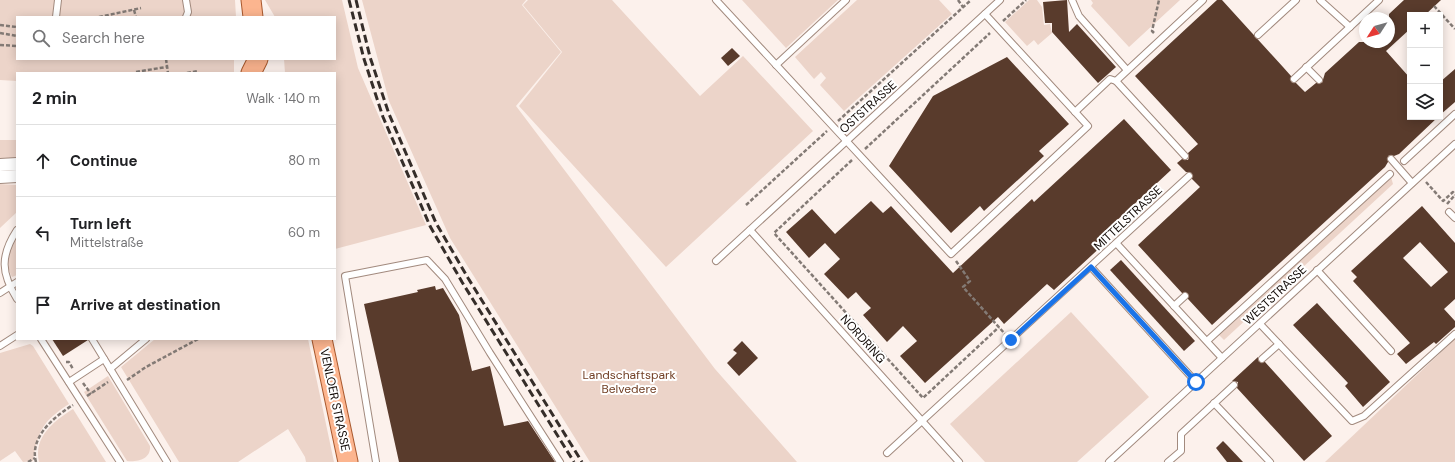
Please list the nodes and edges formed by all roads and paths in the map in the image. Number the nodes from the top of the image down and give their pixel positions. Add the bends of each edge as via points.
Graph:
1 (58, 0) edge
2 (186, 0) edge
3 (251, 0) edge
4 (716, 0) edge
5 (846, 0) edge
6 (958, 0) edge
7 (971, 0) edge
8 (1000, 0) edge
9 (1026, 0) edge
10 (1072, 0) edge
11 (1159, 0) edge
12 (1203, 0) edge
13 (1296, 0) edge
14 (1320, 0) edge
15 (1379, 0) edge
16 (1434, 6) dead end
17 (963, 7) junction
18 (141, 8) dead end
19 (134, 10) junction
20 (985, 14) junction
21 (56, 16) edge
22 (108, 16) edge
23 (136, 16) edge
24 (186, 16) edge
25 (253, 16) edge
26 (0, 25) edge
27 (16, 27) edge
28 (997, 27) junction
29 (1350, 27) junction
30 (1455, 28) edge
31 (0, 33) edge
32 (1258, 35) dead end
33 (16, 36) edge
34 (1159, 40) junction
35 (0, 45) edge
36 (16, 46) edge
37 (166, 60) edge
38 (259, 60) edge
39 (260, 60) edge
40 (776, 65) junction
41 (166, 66) junction
42 (1306, 67) junction
43 (198, 70) dead end
44 (1127, 70) junction
45 (136, 72) dead end
46 (168, 72) edge
47 (191, 72) edge
48 (253, 72) edge
49 (264, 72) edge
50 (1294, 79) dead end
51 (1318, 80) dead end
52 (1116, 81) junction
53 (1075, 112) junction
54 (1455, 114) edge
55 (833, 126) junction
56 (846, 142) junction
57 (1455, 144) edge
58 (858, 155) junction
59 (1185, 156) dead end
60 (1391, 159) dead end
61 (1404, 161) dead end
62 (16, 164) edge
63 (0, 165) edge
64 (1390, 174) dead end
65 (16, 176) edge
66 (1189, 176) dead end
67 (1420, 176) junction
68 (0, 177) edge
69 (1412, 183) junction
70 (1455, 195) edge
71 (1446, 203) dead end
72 (746, 205) dead end
73 (1449, 212) dead end
74 (1455, 218) edge
75 (750, 230) junction
76 (16, 231) edge
77 (1117, 244) junction
78 (951, 254) junction
79 (716, 261) dead end
80 (1091, 267) junction
81 (1317, 270) junction
82 (16, 283) edge
83 (10, 287) junction
84 (0, 293) edge
85 (1185, 296) dead end
86 (16, 297) edge
87 (1174, 306) junction
88 (1260, 324) junction
89 (1000, 327) junction
90 (1455, 334) edge
91 (16, 336) edge
92 (43, 340) edge
93 (93, 340) edge
94 (145, 340) edge
95 (196, 340) edge
96 (322, 340) edge
97 (1011, 340) junction
98 (1207, 341) junction
99 (1279, 344) junction
100 (0, 346) edge
101 (1391, 351) dead end
102 (1222, 358) junction
103 (104, 359) junction
104 (1262, 359) dead end
105 (110, 369) junction
106 (116, 378) junction
107 (69, 382) junction
108 (1196, 382) junction
109 (1234, 384) dead end
110 (120, 385) junction
111 (81, 400) junction
112 (1214, 403) junction
113 (922, 421) junction
114 (887, 452) dead end
115 (35, 458) junction
116 (28, 462) edge
117 (36, 462) edge
118 (120, 462) edge
119 (167, 462) edge
120 (348, 462) edge
121 (376, 462) edge
122 (560, 462) edge
123 (959, 462) edge
124 (1109, 462) edge
125 (1168, 462) edge
126 (1270, 462) edge

1 - 21 lane
2 - 24 lane
3 - 25 main road
4 - 40 lane
5 - 40 lane
6 - 17 path
7 - 17 path
8 - 20 lane, OSTSTRASSE
9 - 28 path
10 - 44 lane via 1079,16
11 - 34 path via 1152,31
12 - 34 lane
13 - 32 lane
14 - 29 lane
15 - 29 lane
16 - 30 path
17 - 55 path
18 - 19 path
19 - 22 path
19 - 23 path
20 - 28 lane
20 - 56 lane, OSTSTRASSE
26 - 27 path
28 - 53 lane
28 - 58 path
29 - 42 lane
31 - 33 path
34 - 44 lane
35 - 36 path
37 - 41 path
38 - 48 main road
39 - 49 main road
40 - 55 lane
41 - 45 path
41 - 46 path
42 - 50 lane
42 - 51 lane
43 - 47 path
44 - 52 lane
52 - 53 lane via 1110,79
52 - 59 lane
53 - 78 lane via 1088,126
54 - 61 lane
55 - 56 lane
55 - 72 path
56 - 58 lane
56 - 75 lane, OSTSTRASSE
57 - 67 lane, WESTSTRASSE
58 - 78 lane
58 - 89 path via 774,233 923,398
60 - 69 lane
62 - 63 street
64 - 98 lane
65 - 68 street
66 - 77 lane, MITTELSTRASSE
67 - 69 lane, WESTSTRASSE
67 - 70 path via 1443,201 1453,192
69 - 81 lane, WESTSTRASSE
70 - 71 path
73 - 74 lane
75 - 79 lane, OSTSTRASSE
75 - 113 lane, NORDRING
76 - 83 lane via 3,255
77 - 80 lane, MITTELSTRASSE
77 - 87 lane
78 - 89 path via 970,281 963,287
80 - 97 lane, MITTELSTRASSE
80 - 108 lane
81 - 88 lane, WESTSTRASSE
81 - 101 lane
82 - 83 lane
83 - 84 lane
83 - 86 lane
85 - 87 lane
87 - 98 lane
88 - 99 lane
88 - 102 lane, WESTSTRASSE
89 - 97 path
90 - 99 lane via 1364,416 1352,421
91 - 100 lane
92 - 107 lane
93 - 103 lane
94 - 105 lane
95 - 110 path via 146,367
96 - 120 main road, VENLOER STRASSE
97 - 113 lane, MITTELSTRASSE
98 - 102 lane
99 - 104 lane
102 - 108 lane, WESTSTRASSE
103 - 105 lane
103 - 107 lane
105 - 106 lane
106 - 110 lane
106 - 111 path
107 - 111 lane
108 - 124 lane, WESTSTRASSE
109 - 112 lane
110 - 119 lane
111 - 115 path via 58,414 45,429 37,446
111 - 118 lane
112 - 125 lane via 1181,434 1181,451
112 - 126 lane
113 - 114 lane, MITTELSTRASSE
113 - 123 lane, NORDRING
115 - 116 path
115 - 117 path
121 - 122 lane via 345,276 427,260 444,278

